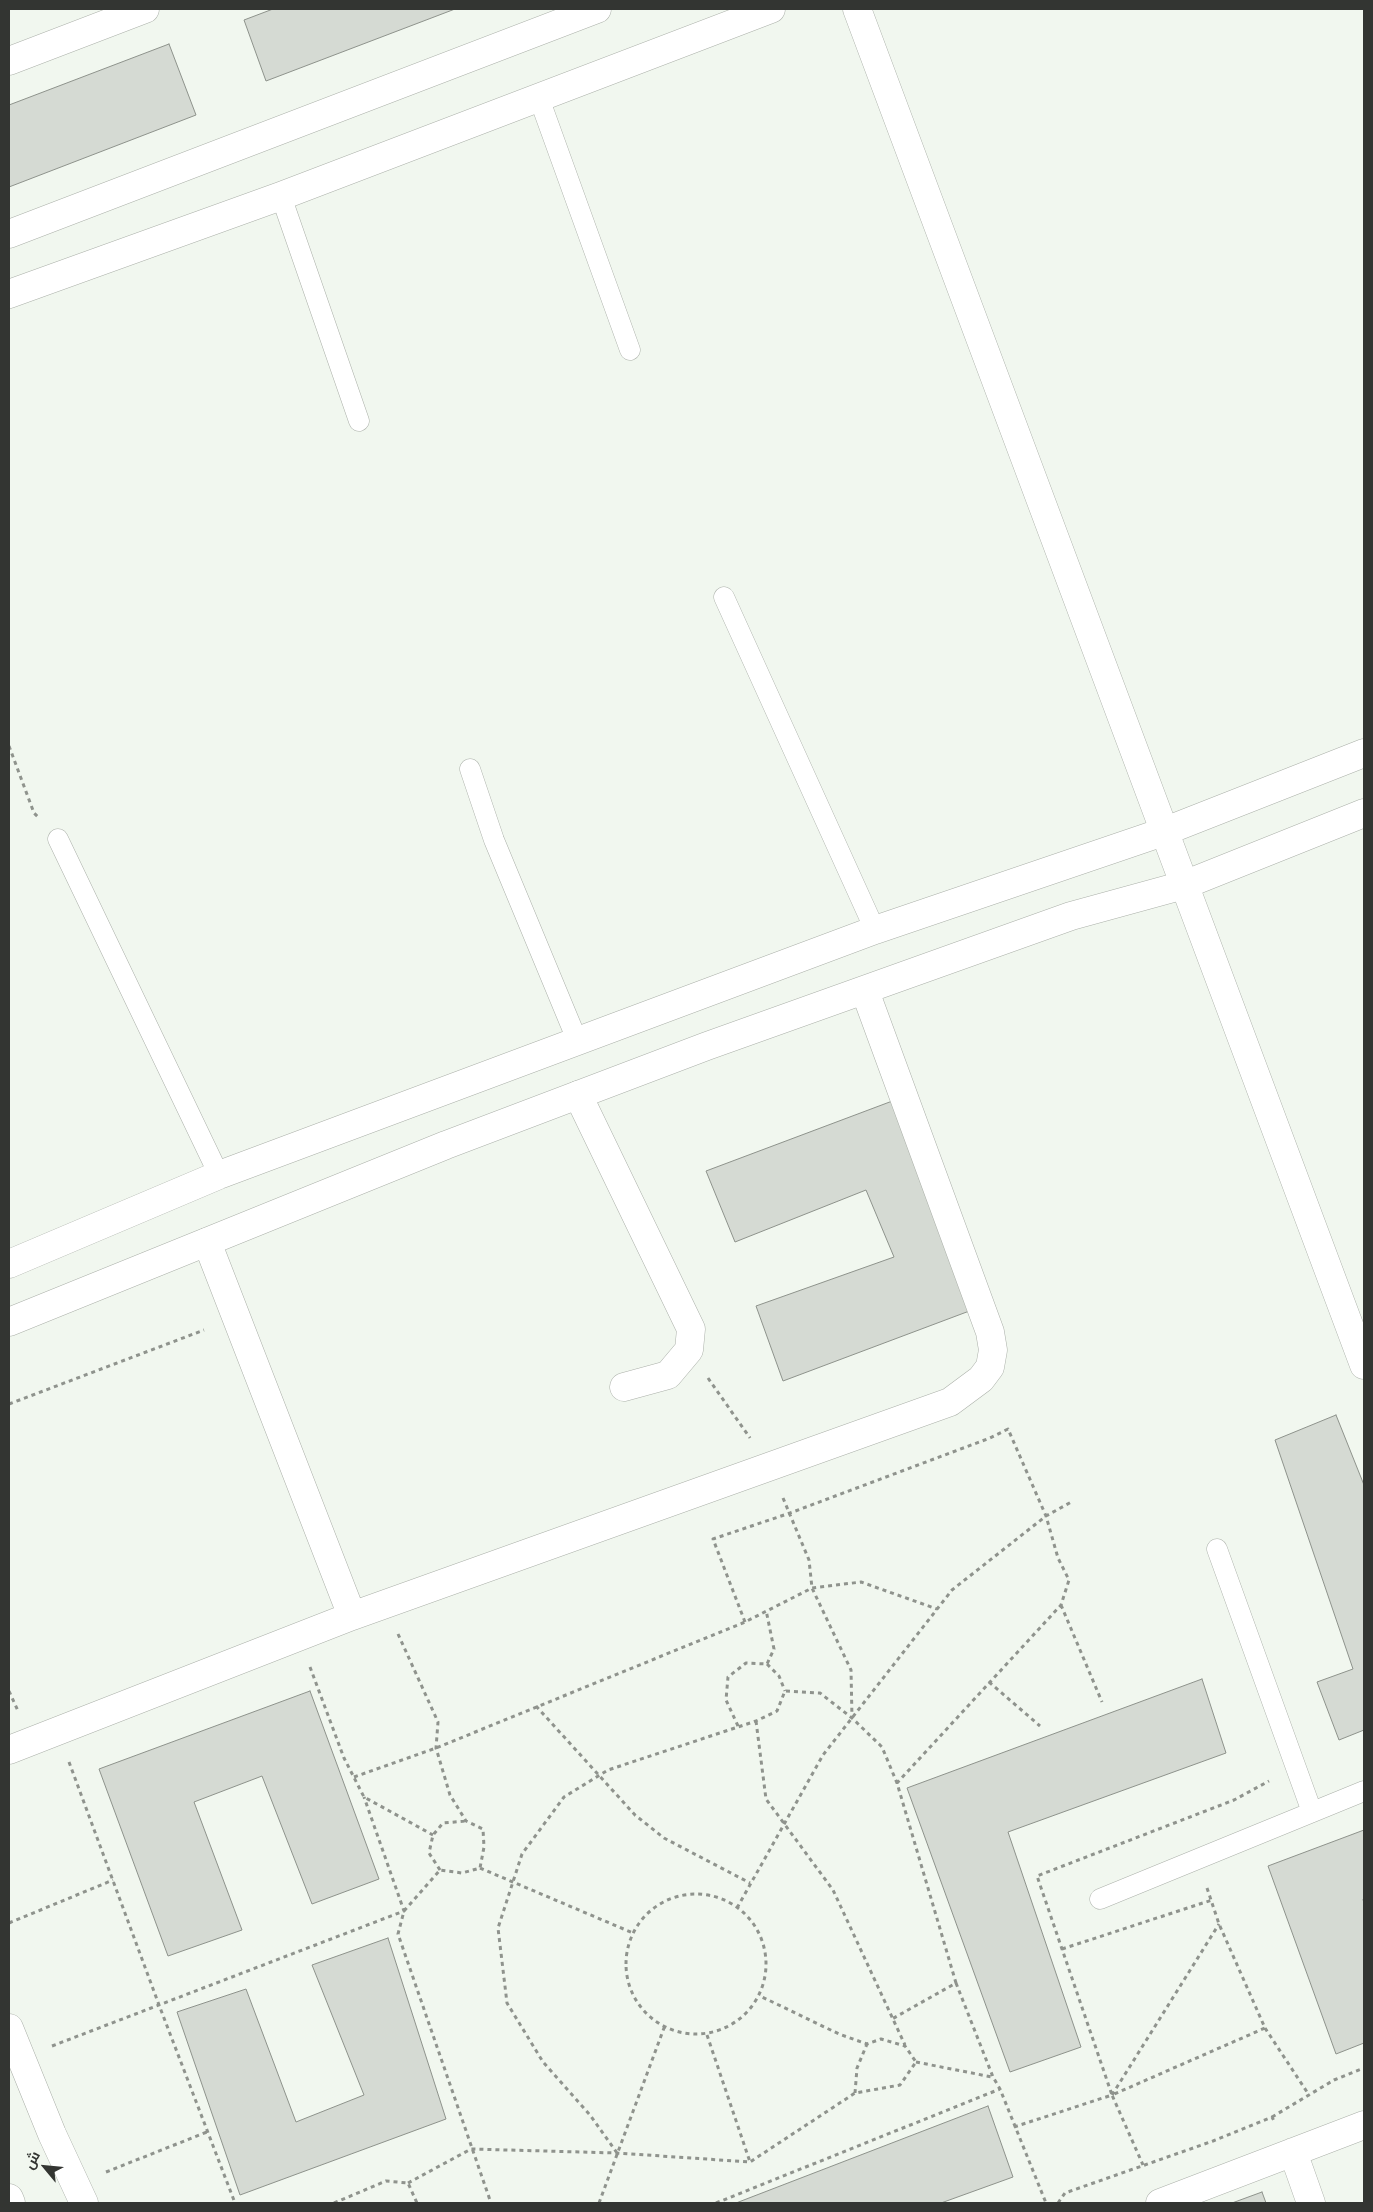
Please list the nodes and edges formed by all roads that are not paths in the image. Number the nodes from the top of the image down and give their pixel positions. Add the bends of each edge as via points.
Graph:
1 (145, 9) edge
2 (597, 9) edge
3 (771, 9) edge
4 (857, 9) edge
5 (9, 61) edge
6 (539, 98) junction
7 (281, 196) junction
8 (9, 234) edge
9 (9, 294) edge
10 (630, 350) dead end
11 (359, 422) dead end
12 (724, 597) dead end
13 (1364, 753) edge
14 (470, 769) dead end
15 (1364, 813) edge
16 (1163, 832) junction
17 (58, 839) road end
18 (1184, 885) junction
19 (875, 930) junction
20 (865, 991) junction
21 (577, 1040) junction
22 (578, 1095) junction
23 (219, 1175) junction
24 (207, 1242) junction
25 (9, 1264) edge
26 (9, 1322) edge
27 (1364, 1365) edge
28 (624, 1386) dead end
29 (1217, 1549) dead end
30 (352, 1616) junction
31 (9, 1750) edge
32 (1364, 1791) edge
33 (1312, 1812) junction
34 (1100, 1899) dead end
35 (9, 2028) edge
36 (1364, 2125) edge
37 (1293, 2152) junction
38 (80, 2194) edge
39 (9, 2198) edge
40 (11, 2203) edge
41 (1160, 2203) edge
42 (1311, 2203) edge

1 - 5 street
2 - 8 street
3 - 6 street
4 - 16 street
6 - 7 street
6 - 10 lane
7 - 9 street
7 - 11 lane
12 - 19 lane
13 - 16 street
14 - 21 lane via 494,840
15 - 18 street
16 - 18 street
16 - 19 street
17 - 23 lane
18 - 20 street via 1071,916
18 - 27 street
19 - 21 street
20 - 22 street
20 - 30 street via 990,1332 993,1350 990,1367 981,1379 950,1402
21 - 23 street
22 - 24 street
22 - 28 street via 691,1329 689,1350 668,1375
23 - 25 street
24 - 26 street
24 - 30 street
29 - 33 lane
30 - 31 street
32 - 33 lane
33 - 34 lane
35 - 38 street
36 - 37 street
37 - 41 street
37 - 42 street
39 - 40 street

